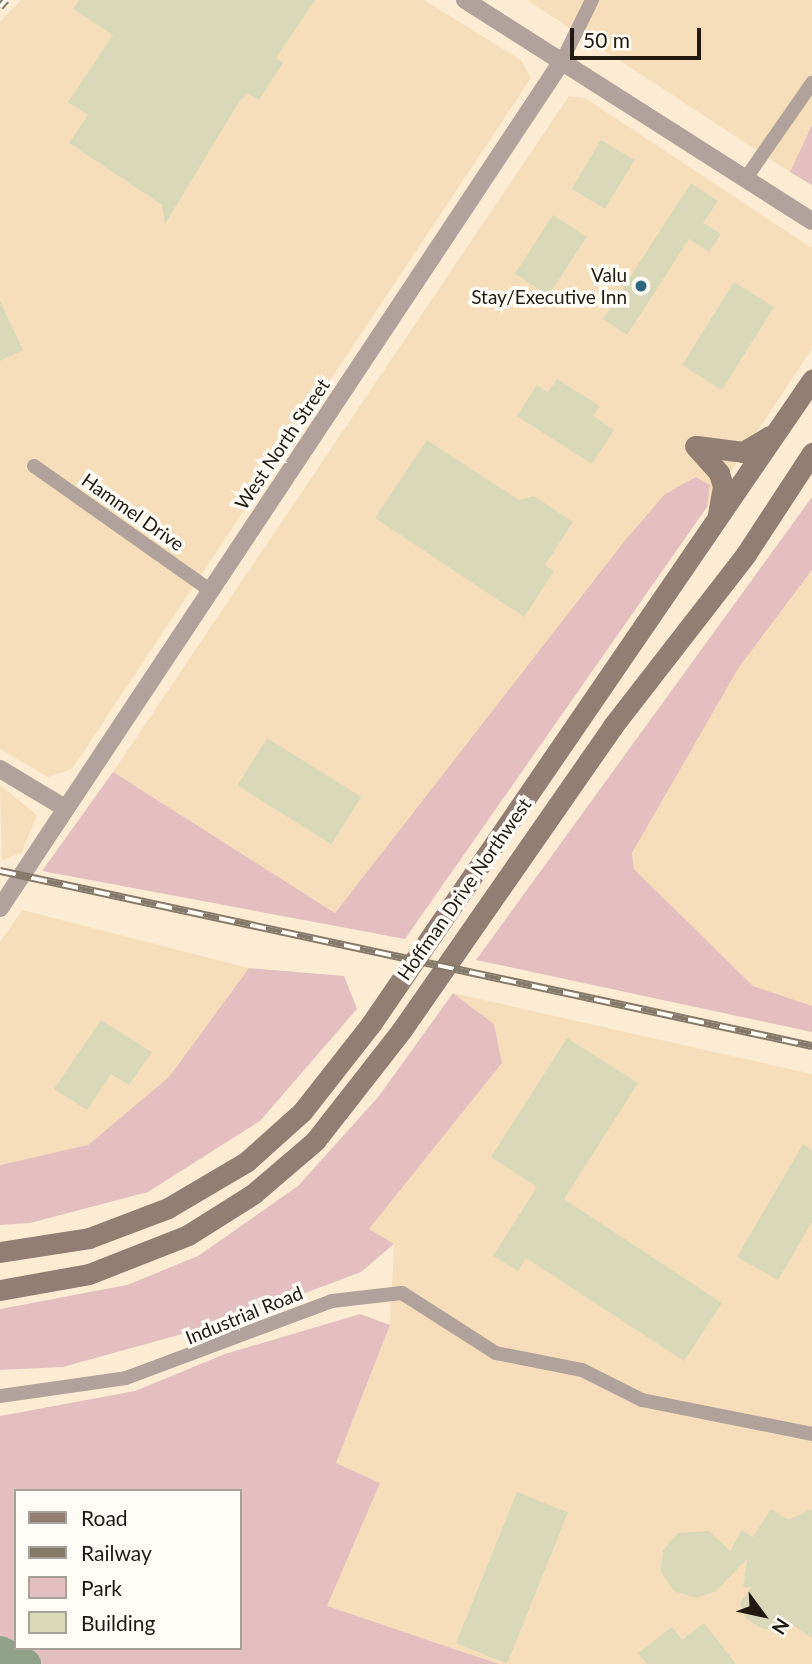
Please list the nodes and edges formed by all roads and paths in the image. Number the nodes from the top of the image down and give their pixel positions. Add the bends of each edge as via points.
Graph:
1 (465, 0) edge
2 (592, 0) edge
3 (562, 61) junction
4 (812, 83) edge
5 (746, 178) junction
6 (812, 221) edge
7 (812, 380) edge
8 (779, 429) junction
9 (812, 453) edge
10 (34, 466) dead end
11 (812, 477) edge
12 (713, 528) junction
13 (746, 554) junction
14 (210, 590) junction
15 (0, 769) edge
16 (65, 808) junction
17 (0, 908) edge
18 (0, 1252) edge
19 (0, 1290) edge
20 (0, 1396) edge
21 (812, 1434) edge

1 - 3 street
2 - 3 street, West North Street
3 - 5 street
3 - 14 street, West North Street
4 - 5 street
5 - 6 street
7 - 8 main road, Hoffman Drive Northwest
8 - 12 main road, Hoffman Drive Northwest
8 - 12 main road via 756,449 743,452 715,453 695,446 719,473 723,486
9 - 13 main road, Hoffman Drive Northwest
10 - 14 street, Hammel Drive
11 - 13 main road
12 - 18 main road, Hoffman Drive Northwest via 371,1024 302,1112 206,1188 89,1238
13 - 19 main road, Hoffman Drive Northwest via 612,727 401,1031 315,1141 220,1217 139,1258 89,1274
14 - 16 street, West North Street
15 - 16 street
16 - 17 street, West North Street
20 - 21 street, Industrial Road via 102,1384 177,1363 332,1301 402,1293 496,1353 582,1370 642,1400

